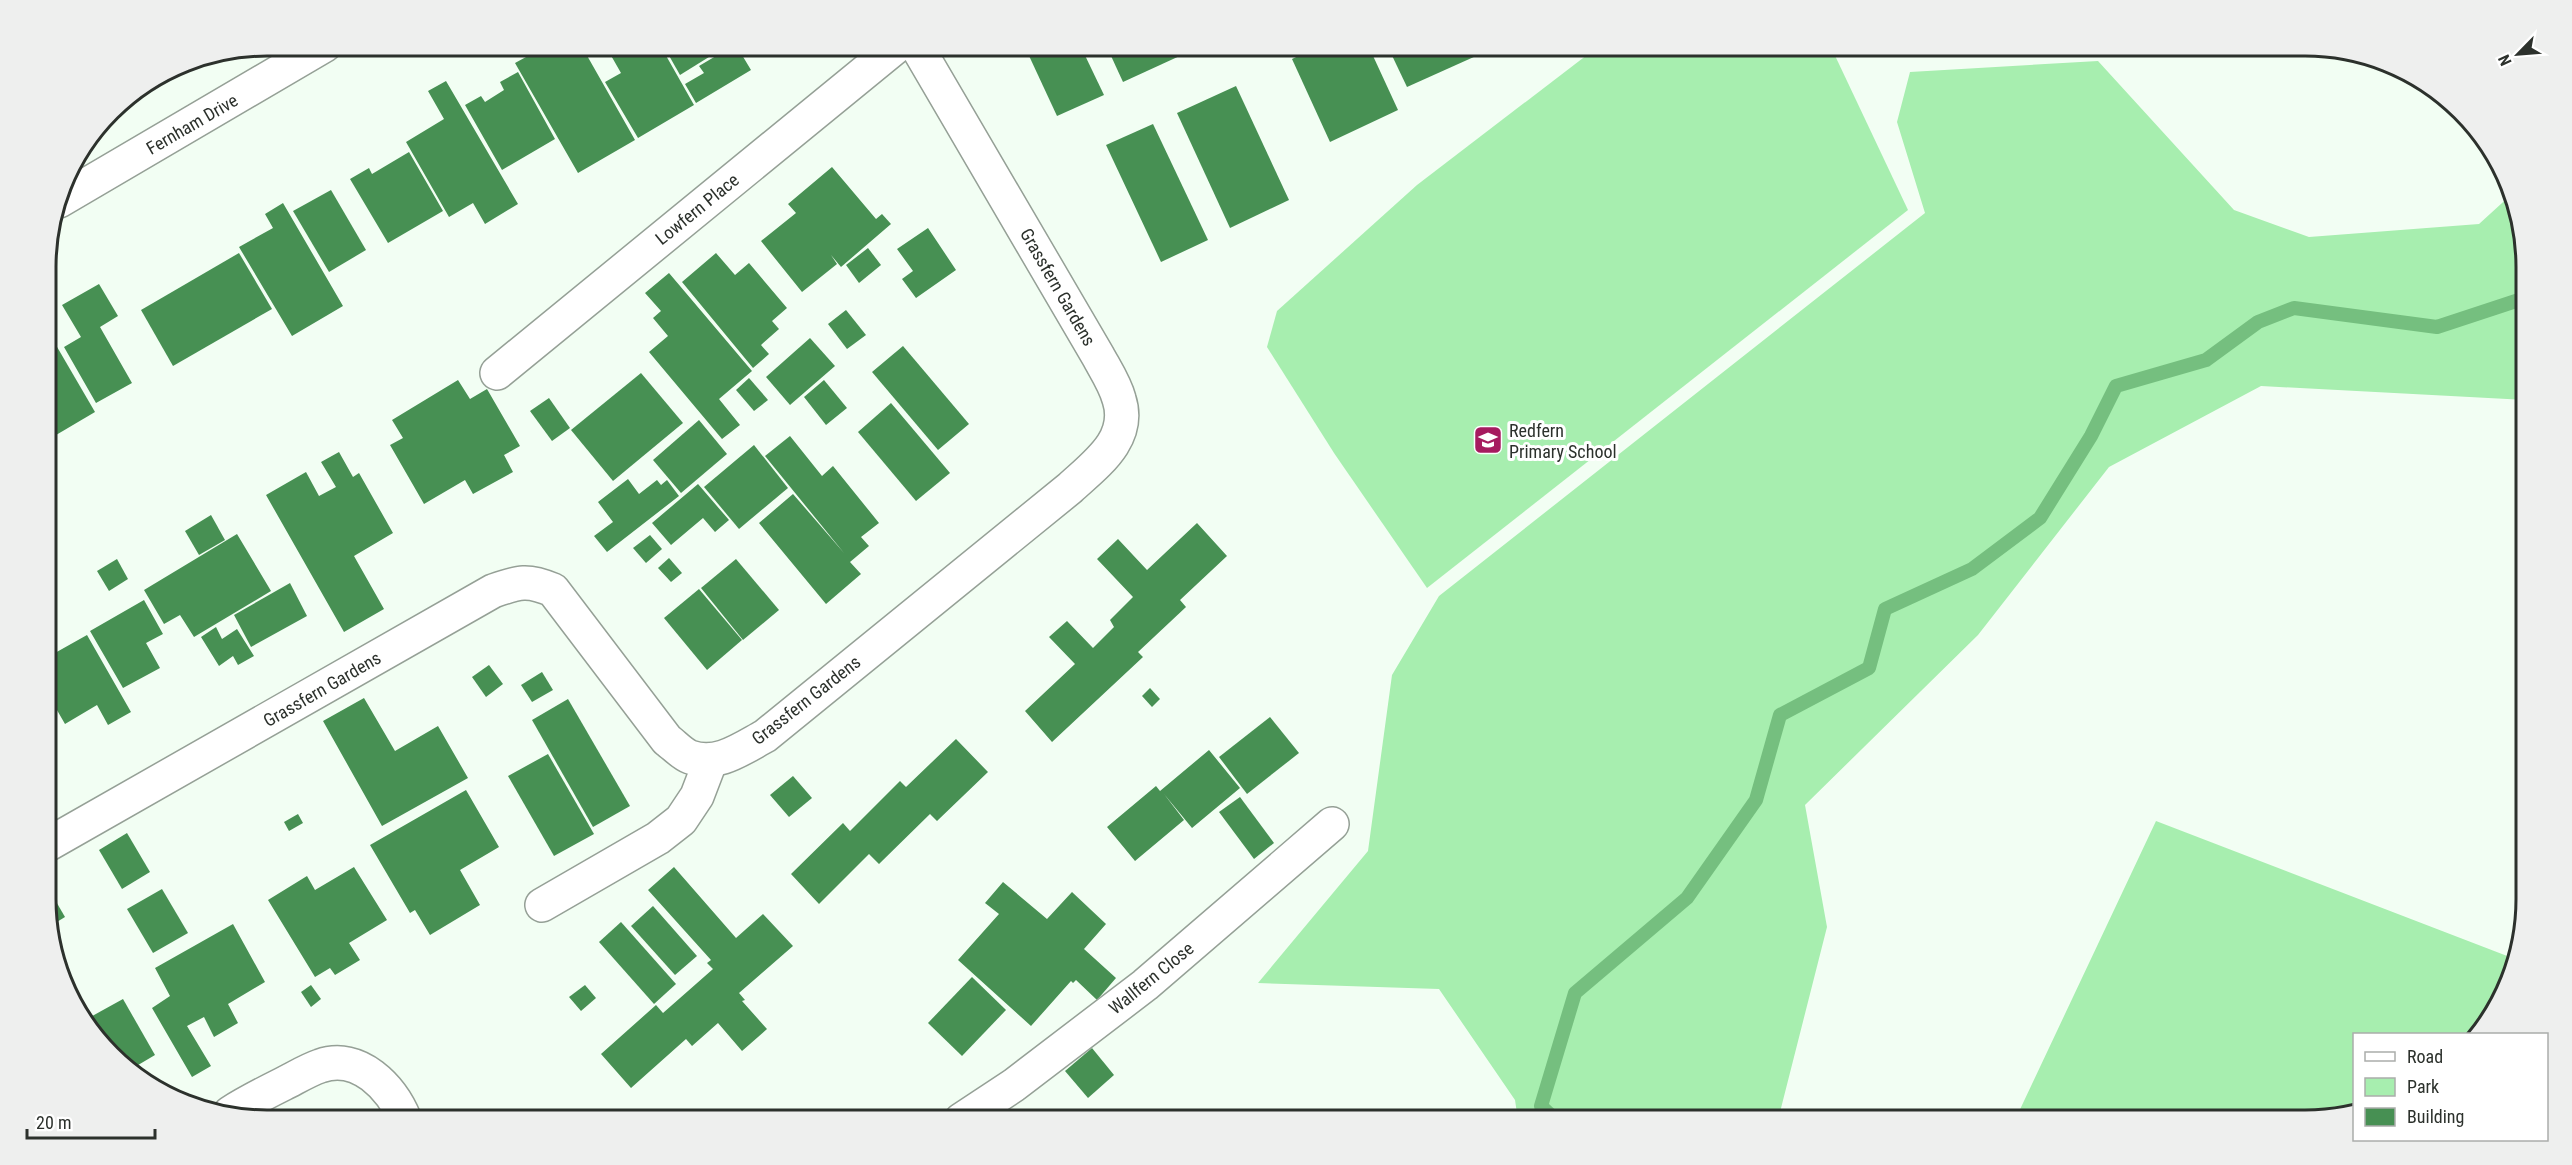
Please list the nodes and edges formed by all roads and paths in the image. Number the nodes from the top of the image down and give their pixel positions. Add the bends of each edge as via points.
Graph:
1 (306, 56) edge
2 (885, 56) edge
3 (922, 56) edge
4 (68, 196) edge
5 (497, 373) dead end
6 (710, 762) junction
7 (1332, 824) dead end
8 (56, 840) edge
9 (542, 905) dead end
10 (239, 1108) edge
11 (400, 1110) edge
12 (977, 1110) edge

1 - 4 street, Fernham Drive
2 - 5 street, Lowfern Place
3 - 6 street, Grassfern Gardens via 1098,356 1120,399 1122,422 1116,441 1070,488 765,736
6 - 8 street, Grassfern Gardens via 688,757 667,740 553,590 535,582 516,584 494,591
6 - 9 street via 697,796 681,820 658,838
7 - 12 street, Wallfern Close via 1145,985
10 - 11 street via 321,1065 338,1063 374,1076 389,1089

